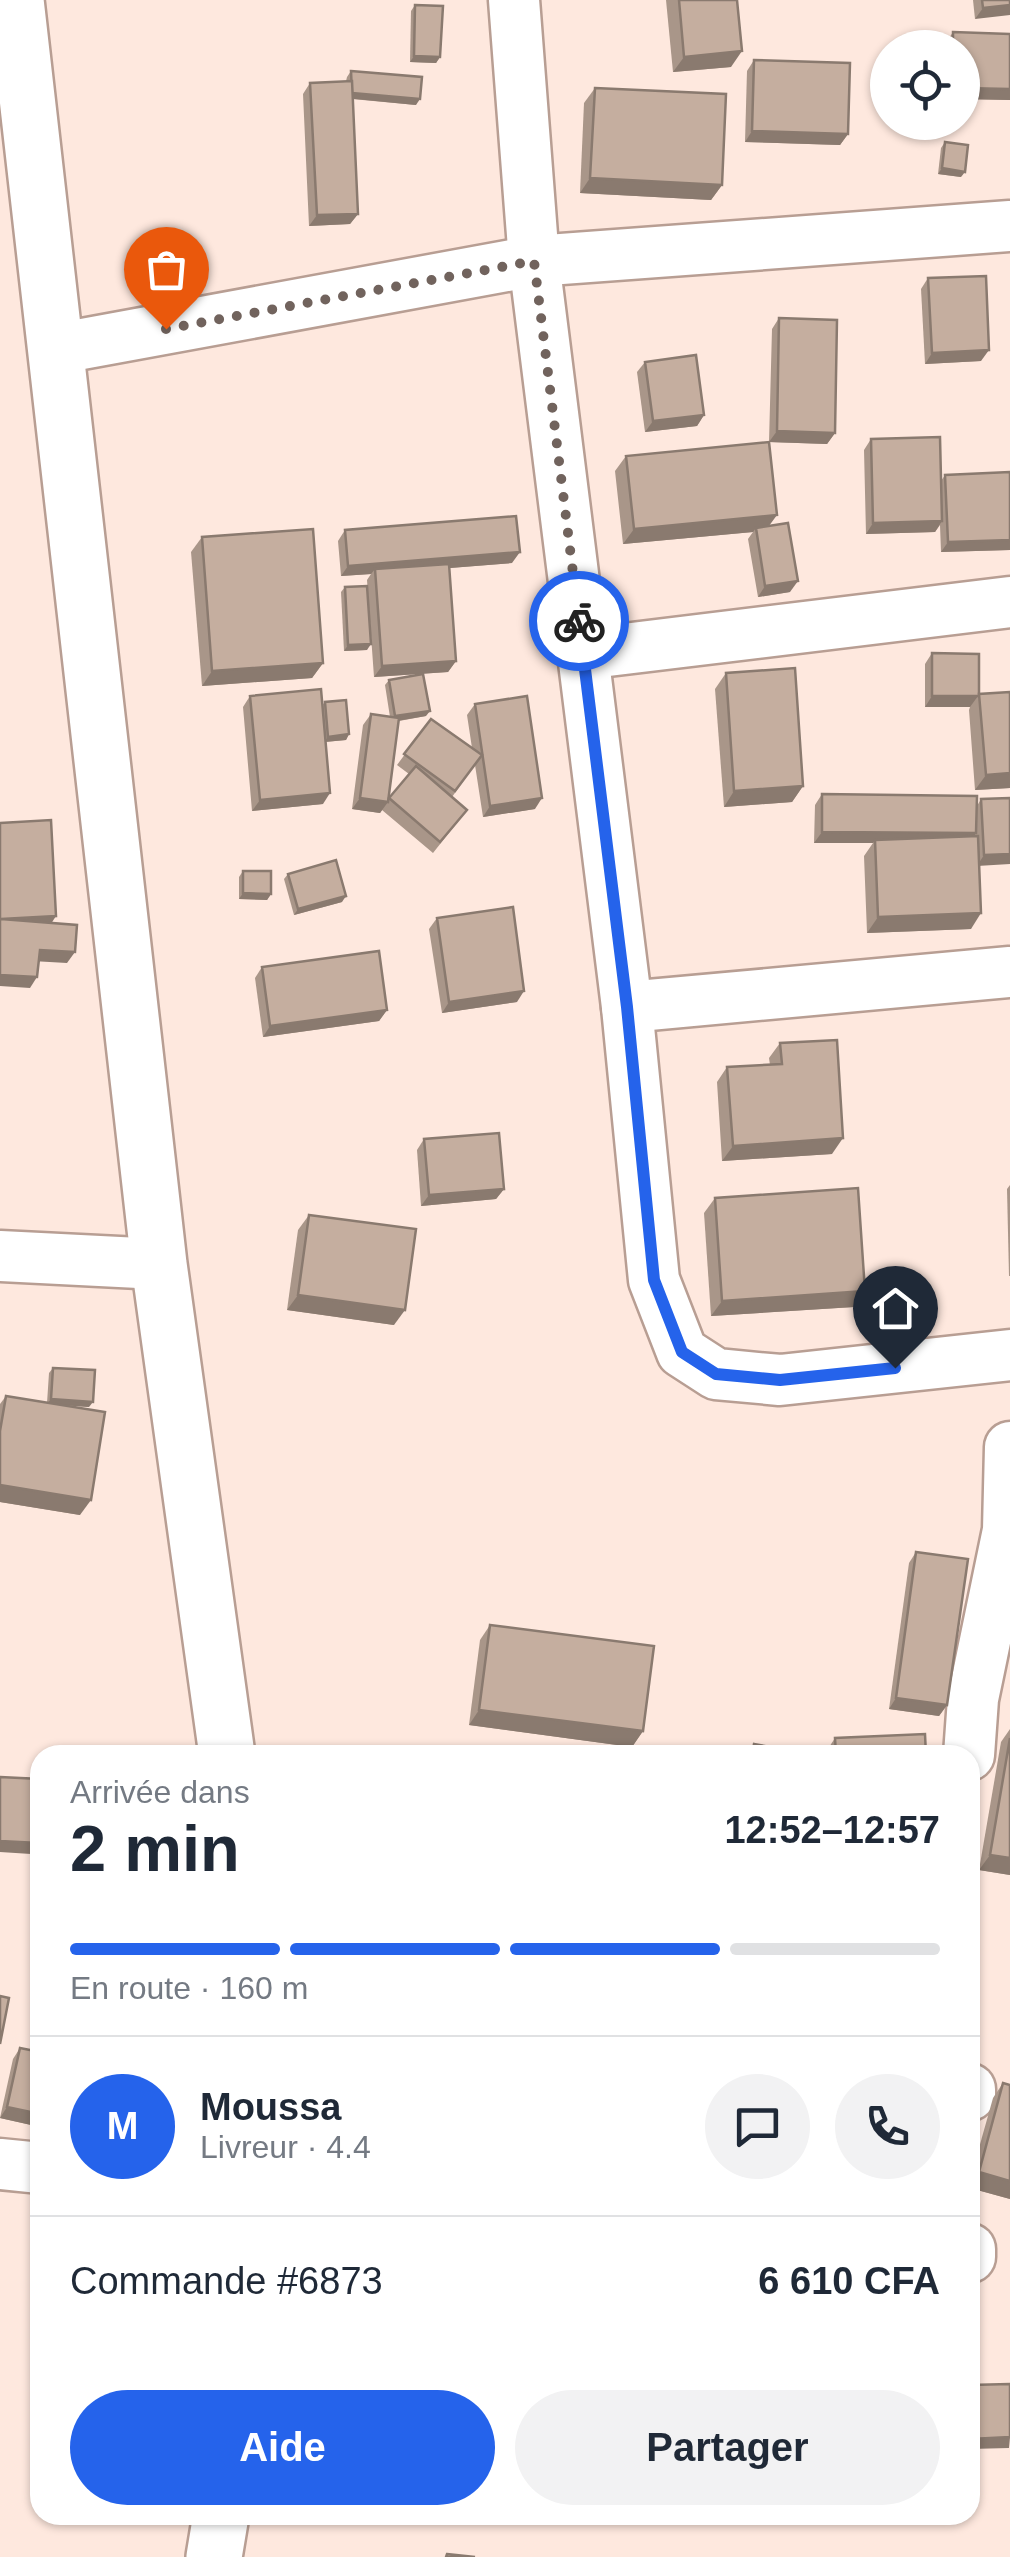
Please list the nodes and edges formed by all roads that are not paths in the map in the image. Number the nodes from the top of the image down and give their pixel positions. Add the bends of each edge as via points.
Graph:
1 (16, 0) edge
2 (514, 0) edge
3 (1010, 226) edge
4 (534, 261) junction
5 (56, 349) junction
6 (1010, 602) edge
7 (583, 654) junction
8 (1010, 972) edge
9 (627, 1007) junction
10 (0, 1256) edge
11 (160, 1264) junction
12 (1010, 1355) edge
13 (1010, 1447) edge
14 (227, 1745) edge
15 (970, 1745) edge
16 (0, 2164) edge
17 (30, 2167) edge
18 (219, 2525) edge
19 (214, 2557) edge

1 - 5 street
2 - 4 street
3 - 4 street
4 - 5 street
4 - 7 street
5 - 11 street
6 - 7 street
7 - 9 street
8 - 9 street
9 - 12 street via 654,1280 682,1352 716,1374 780,1380
10 - 11 street
11 - 14 street
13 - 15 street via 1008,1530
16 - 17 street
18 - 19 street

